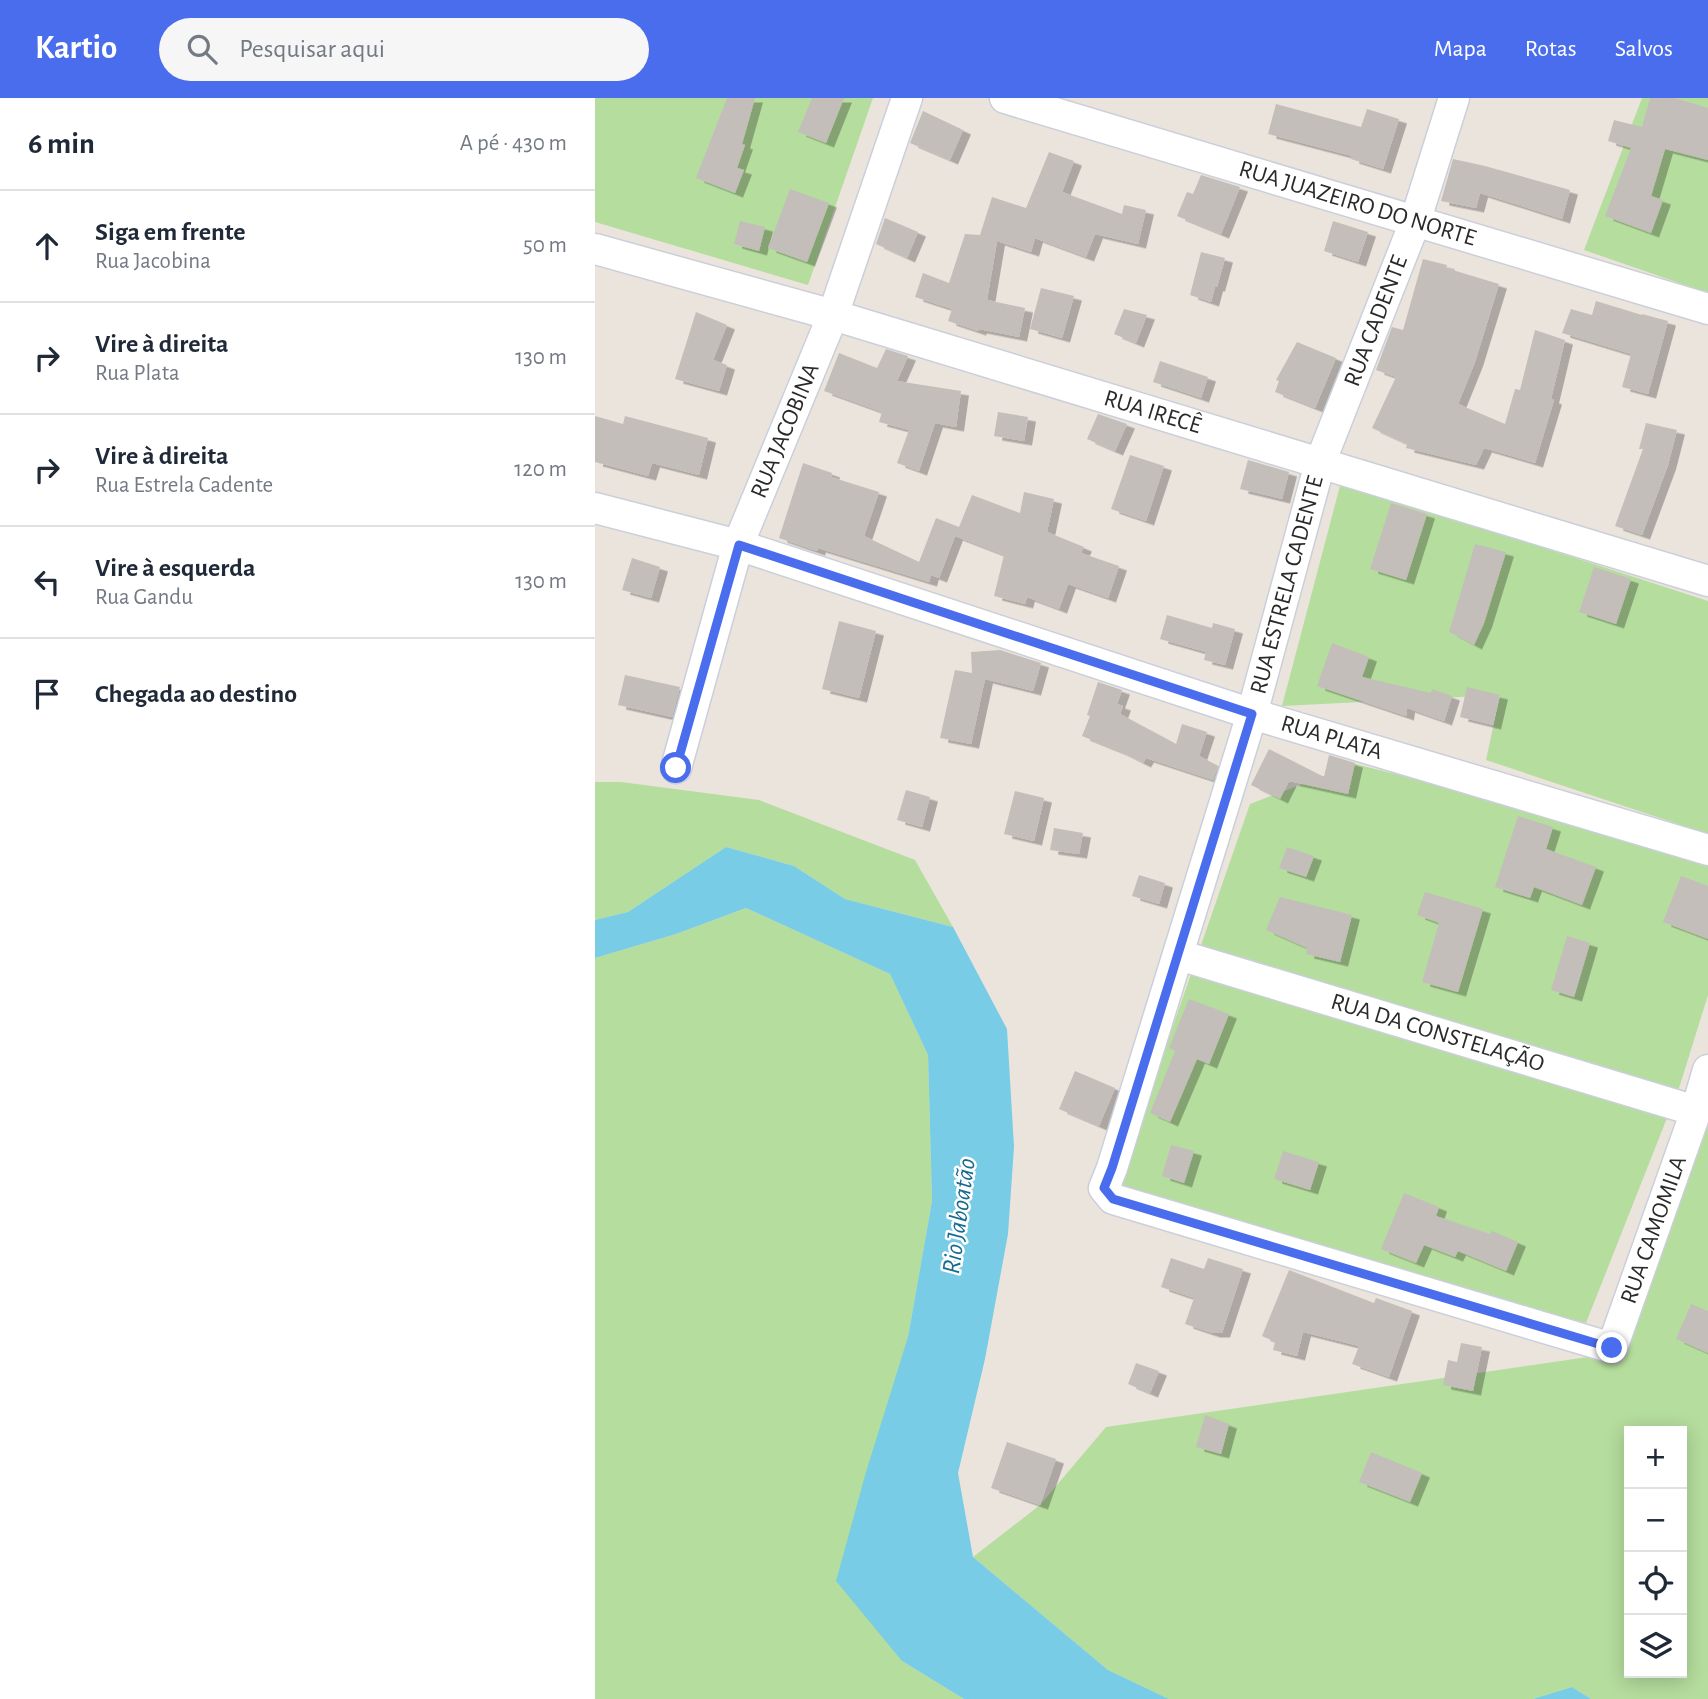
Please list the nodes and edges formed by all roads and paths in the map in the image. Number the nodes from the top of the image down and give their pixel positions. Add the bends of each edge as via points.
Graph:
1 (907, 98) edge
2 (1005, 98) edge
3 (1454, 98) edge
4 (1415, 222) junction
5 (595, 249) edge
6 (1708, 309) edge
7 (833, 315) junction
8 (1320, 463) junction
9 (595, 508) edge
10 (739, 545) junction
11 (1708, 581) edge
12 (1252, 714) junction
13 (676, 768) dead end
14 (1708, 850) edge
15 (1179, 955) junction
16 (1708, 1070) edge
17 (1696, 1111) junction
18 (1612, 1348) joint

1 - 7 street, RUA JACOBINA
2 - 4 street, RUA JUAZEIRO DO NORTE
3 - 4 street, RUA CADENTE
4 - 6 street, RUA JUAZEIRO DO NORTE
4 - 8 street, RUA CADENTE
5 - 7 street, RUA IRECÊ
7 - 8 street, RUA IRECÊ
7 - 10 street, RUA JACOBINA
8 - 11 street, RUA IRECÊ
8 - 12 street, RUA ESTRELA CADENTE
9 - 10 street, RUA PLATA
10 - 12 street, RUA PLATA
10 - 13 street, RUA JACOBINA
12 - 14 street, RUA PLATA
12 - 15 street, RUA ESTRELA CADENTE
15 - 17 street, RUA DA CONSTELAÇÃO
15 - 18 street, RUA ESTRELA CADENTE via 1104,1188 1113,1199
16 - 17 street, RUA CAMOMILA
17 - 18 street, RUA CAMOMILA

